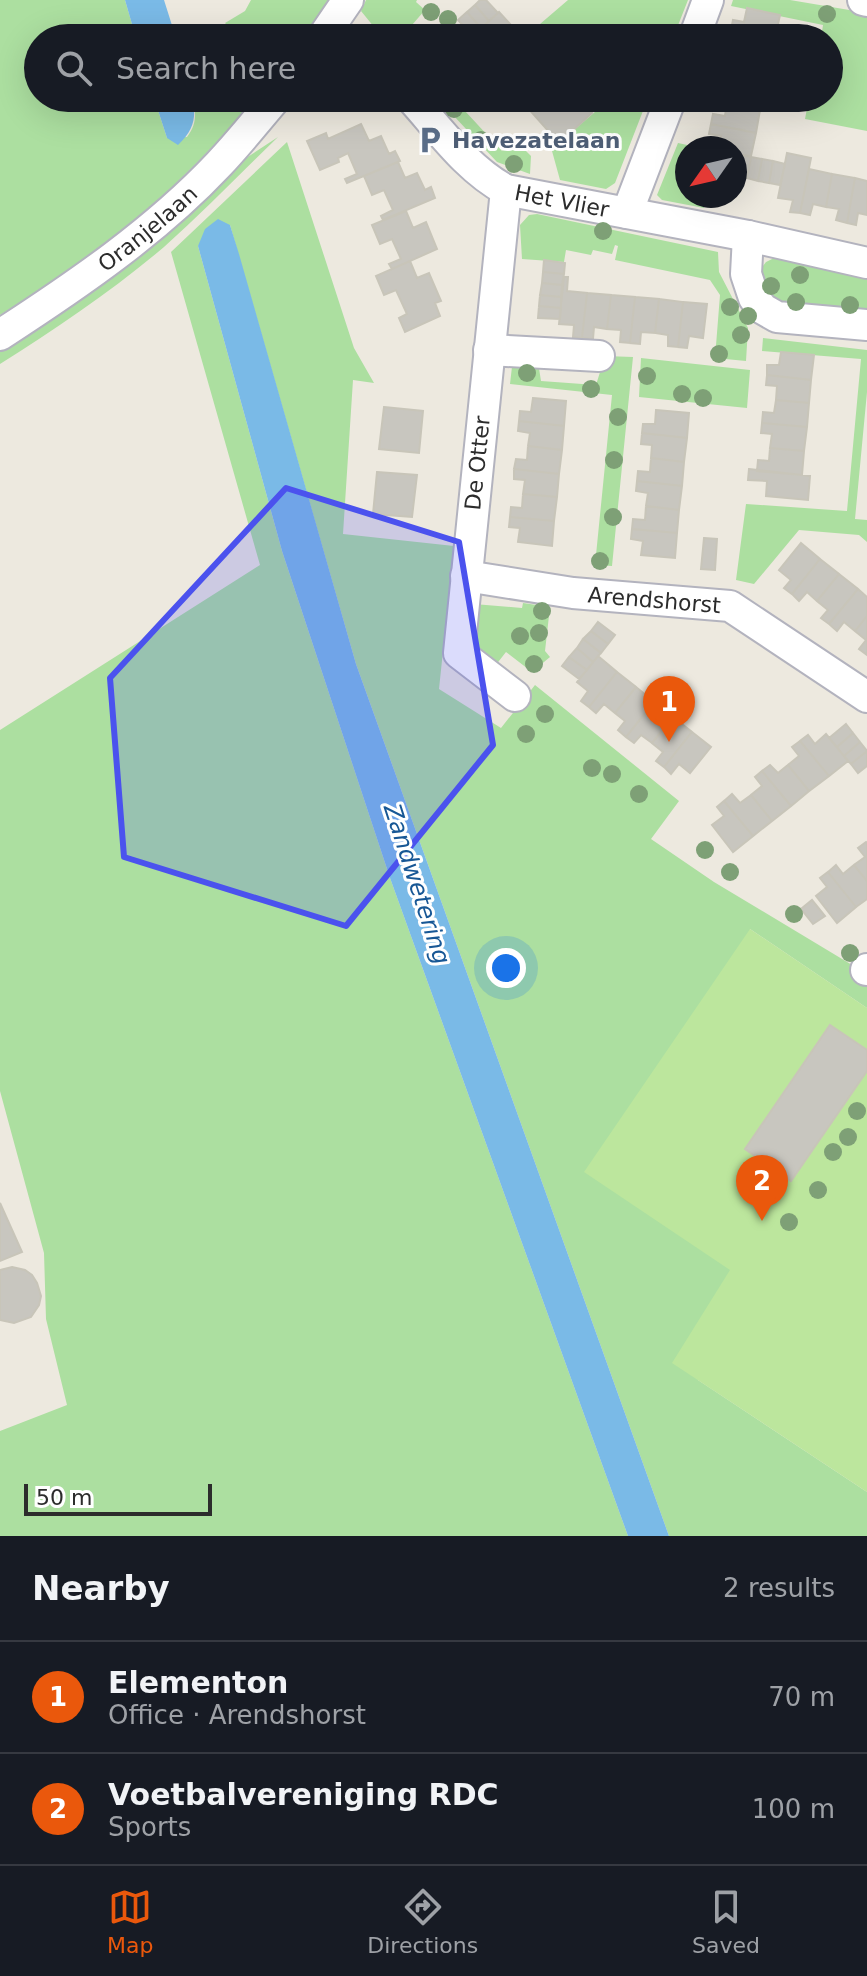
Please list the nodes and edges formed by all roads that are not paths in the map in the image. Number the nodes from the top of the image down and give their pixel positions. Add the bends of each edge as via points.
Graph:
1 (708, 0) edge
2 (699, 24) edge
3 (264, 112) edge
4 (424, 112) edge
5 (666, 112) edge
6 (506, 190) junction
7 (627, 213) junction
8 (748, 236) junction
9 (867, 263) edge
10 (867, 325) edge
11 (0, 335) edge
12 (489, 350) junction
13 (599, 356) dead end
14 (466, 576) junction
15 (515, 696) dead end
16 (867, 697) edge

1 - 2 street
3 - 11 street, Oranjelaan via 159,219
4 - 6 street, Het Vlier via 476,169
5 - 7 street
6 - 7 street, Het Vlier
6 - 12 street, De Otter
7 - 8 street, Het Vlier
8 - 9 street, Het Vlier
8 - 10 street via 746,274 763,309 777,317
12 - 13 street
12 - 14 street, De Otter
14 - 15 street, De Otter via 459,653
14 - 16 street, Arendshorst via 573,593 730,606

